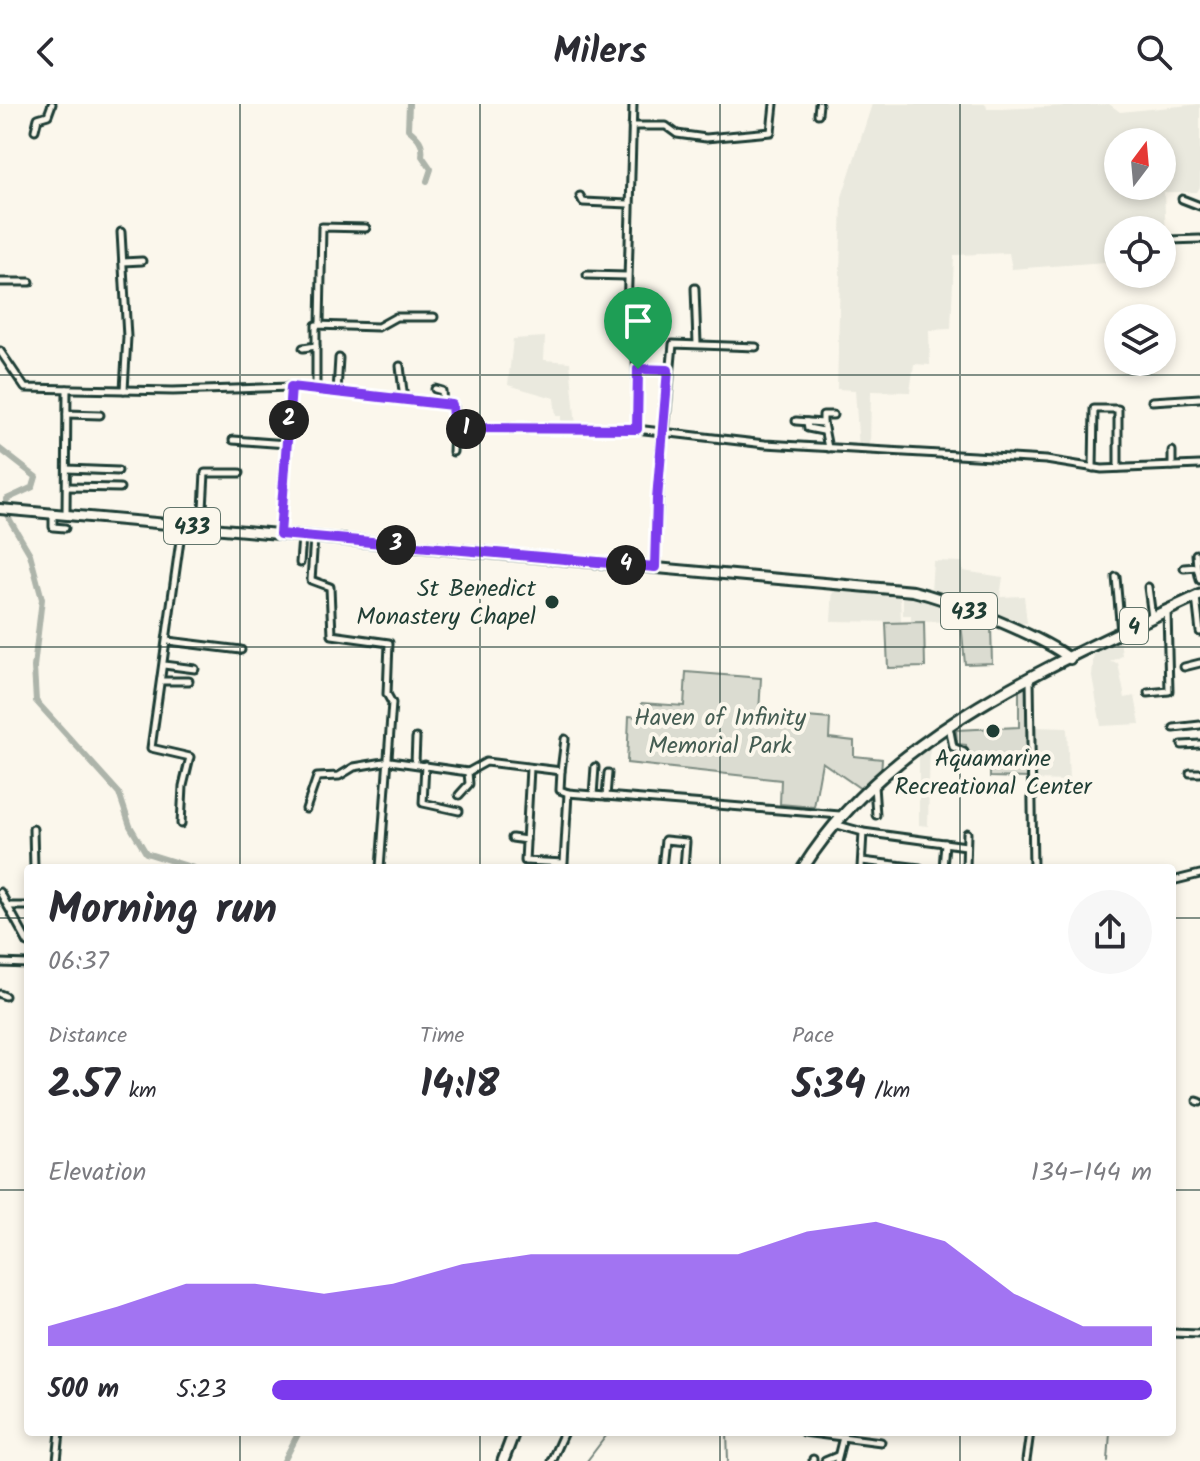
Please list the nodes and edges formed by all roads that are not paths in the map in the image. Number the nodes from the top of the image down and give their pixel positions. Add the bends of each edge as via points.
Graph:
1 (52, 104) edge
2 (633, 104) edge
3 (774, 104) edge
4 (819, 104) edge
5 (818, 114) dead end
6 (632, 126) junction
7 (35, 130) dead end
8 (580, 196) dead end
9 (1182, 199) dead end
10 (629, 204) junction
11 (1200, 206) edge
12 (366, 228) dead end
13 (121, 232) dead end
14 (1200, 239) edge
15 (1176, 240) edge
16 (142, 261) dead end
17 (123, 262) junction
18 (587, 275) dead end
19 (627, 276) junction
20 (0, 282) edge
21 (30, 282) dead end
22 (695, 288) dead end
23 (434, 317) dead end
24 (320, 324) junction
25 (697, 344) junction
26 (316, 346) junction
27 (756, 347) dead end
28 (303, 348) dead end
29 (0, 351) edge
30 (339, 358) dead end
31 (400, 366) dead end
32 (638, 369) junction
33 (668, 370) junction
34 (291, 387) junction
35 (67, 389) junction
36 (435, 389) dead end
37 (124, 390) junction
38 (316, 390) junction
39 (337, 392) junction
40 (1200, 398) edge
41 (404, 400) junction
42 (1152, 401) dead end
43 (443, 404) junction
44 (58, 412) dead end
45 (67, 413) junction
46 (100, 415) dead end
47 (833, 415) dead end
48 (796, 421) dead end
49 (807, 422) junction
50 (823, 423) junction
51 (454, 428) junction
52 (637, 429) junction
53 (663, 431) junction
54 (823, 431) junction
55 (67, 435) junction
56 (57, 436) dead end
57 (233, 440) dead end
58 (287, 444) junction
59 (828, 449) junction
60 (1172, 451) dead end
61 (453, 452) dead end
62 (1200, 465) edge
63 (1172, 466) junction
64 (1093, 468) junction
65 (1118, 468) junction
66 (67, 469) junction
67 (118, 471) dead end
68 (240, 473) dead end
69 (67, 487) junction
70 (120, 488) dead end
71 (0, 509) edge
72 (53, 514) junction
73 (66, 515) junction
74 (182, 525) junction
75 (202, 527) junction
76 (65, 528) dead end
77 (280, 534) junction
78 (302, 536) junction
79 (314, 537) junction
80 (1196, 554) dead end
81 (300, 563) dead end
82 (655, 567) junction
83 (1197, 567) junction
84 (1184, 568) dead end
85 (1116, 577) dead end
86 (1200, 580) edge
87 (1148, 587) dead end
88 (1198, 596) edge
89 (1167, 611) junction
90 (1152, 617) junction
91 (1121, 632) junction
92 (1200, 632) edge
93 (168, 641) junction
94 (241, 650) dead end
95 (1070, 659) junction
96 (1200, 663) edge
97 (164, 665) junction
98 (1184, 667) dead end
99 (195, 669) dead end
100 (1030, 680) junction
101 (162, 681) junction
102 (189, 681) dead end
103 (1148, 693) dead end
104 (948, 725) junction
105 (1200, 725) edge
106 (1174, 728) dead end
107 (416, 738) dead end
108 (565, 739) dead end
109 (1200, 744) edge
110 (1182, 745) dead end
111 (390, 761) junction
112 (964, 761) dead end
113 (415, 763) junction
114 (425, 765) junction
115 (595, 767) dead end
116 (530, 768) junction
117 (561, 771) junction
118 (468, 772) junction
119 (608, 773) dead end
120 (1190, 773) dead end
121 (1200, 773) edge
122 (874, 785) junction
123 (568, 793) junction
124 (459, 795) dead end
125 (593, 795) junction
126 (606, 796) junction
127 (306, 809) dead end
128 (459, 811) dead end
129 (876, 815) dead end
130 (835, 821) junction
131 (181, 824) dead end
132 (33, 829) dead end
133 (863, 832) junction
134 (967, 833) dead end
135 (512, 838) dead end
136 (526, 840) junction
137 (945, 843) junction
138 (966, 846) junction
139 (34, 864) edge
140 (380, 864) edge
141 (548, 864) edge
142 (564, 864) edge
143 (662, 864) edge
144 (684, 864) edge
145 (806, 864) edge
146 (862, 864) edge
147 (943, 864) edge
148 (966, 864) edge
149 (1033, 864) edge
150 (1200, 874) edge
151 (1176, 880) edge
152 (0, 892) edge
153 (7, 906) junction
154 (24, 906) edge
155 (24, 930) edge
156 (0, 963) edge
157 (24, 964) edge
158 (1176, 1333) edge
159 (1200, 1334) edge
160 (60, 1436) edge
161 (512, 1436) edge
162 (562, 1436) edge
163 (835, 1436) edge
164 (1029, 1436) edge
165 (843, 1437) junction
166 (881, 1442) dead end
167 (837, 1458) edge
168 (57, 1461) edge
169 (503, 1461) edge
170 (551, 1461) edge
171 (825, 1461) edge
172 (1026, 1461) edge

1 - 7 street via 48,115 38,118
2 - 6 street
3 - 6 street via 771,132 706,138 677,134 666,126
4 - 5 street
6 - 10 street
8 - 10 street via 583,202
9 - 11 street
10 - 19 street
12 - 24 street via 322,227
13 - 17 street
14 - 15 street
16 - 17 street
17 - 37 street
18 - 19 street
19 - 32 street via 628,328 636,343
20 - 21 street
22 - 25 street
23 - 24 street via 396,317 378,327
24 - 26 street via 315,326
25 - 27 street
25 - 33 street via 673,344
26 - 28 street
26 - 38 street
29 - 35 street via 22,387
30 - 39 street
31 - 41 street
32 - 33 street
32 - 52 street
33 - 53 street
34 - 37 street
34 - 38 street
34 - 58 street
35 - 37 street
35 - 45 street
36 - 43 street via 442,391
38 - 39 street
39 - 41 street
40 - 42 street
41 - 43 street
43 - 51 street via 454,407
44 - 45 street
45 - 46 street
45 - 55 street
47 - 50 street via 823,415
48 - 49 street
49 - 50 street
49 - 54 street via 808,428
50 - 54 street
51 - 52 street
51 - 61 street
52 - 53 street
53 - 59 street
53 - 82 street
54 - 59 street
55 - 56 street
55 - 66 street
57 - 58 street
58 - 77 street
59 - 64 street via 1046,460
60 - 63 street
62 - 63 street
63 - 65 street
64 - 65 street
64 - 65 street via 1094,409 1118,409
66 - 67 street
66 - 69 street
68 - 75 street via 205,473
69 - 70 street
69 - 73 street
71 - 72 main road, 433
72 - 73 main road, 433
72 - 76 street via 53,527
73 - 74 main road, 433
74 - 75 main road, 433
74 - 93 street
75 - 77 main road, 433
77 - 78 main road, 433
78 - 79 main road, 433
78 - 81 street
79 - 82 main road, 433
79 - 111 street via 311,580 330,587 332,635 389,643
80 - 83 street
82 - 95 main road, 433 via 913,591 947,601
83 - 84 street
83 - 86 street
85 - 91 street
87 - 90 street
88 - 89 highway, 4
88 - 92 street
89 - 90 highway, 4
89 - 103 street via 1169,691
90 - 91 highway, 4
91 - 95 highway, 4
93 - 94 street
93 - 97 street
95 - 100 highway, 4
96 - 98 street
97 - 99 street
97 - 101 street
100 - 104 highway, 4
100 - 149 street
101 - 102 street
101 - 131 street via 151,748 190,757
104 - 112 street via 953,747 964,752
104 - 122 highway, 4
105 - 106 street
107 - 113 street
108 - 117 street
109 - 110 street
111 - 113 street
111 - 127 street via 317,777
111 - 140 street
113 - 114 street
114 - 118 street
114 - 128 street via 423,803
115 - 125 street
116 - 117 street
116 - 118 street via 486,762
116 - 136 street
117 - 123 street via 560,790
118 - 124 street via 469,784
119 - 126 street
120 - 121 street
122 - 129 street
122 - 130 highway, 4
123 - 125 street
123 - 142 street
125 - 126 street
126 - 130 street
130 - 133 street
130 - 145 highway, 4
132 - 139 street
133 - 137 street
133 - 146 street
134 - 138 street
135 - 136 street
136 - 141 street via 525,861
137 - 138 street
137 - 147 street
138 - 148 street
143 - 144 street via 665,840 686,842
150 - 151 street
152 - 153 street
153 - 154 street
153 - 155 street
156 - 157 street
158 - 159 street
160 - 168 street
161 - 169 highway
162 - 170 street
163 - 165 street
164 - 172 street
165 - 166 street
165 - 167 street
167 - 171 street

